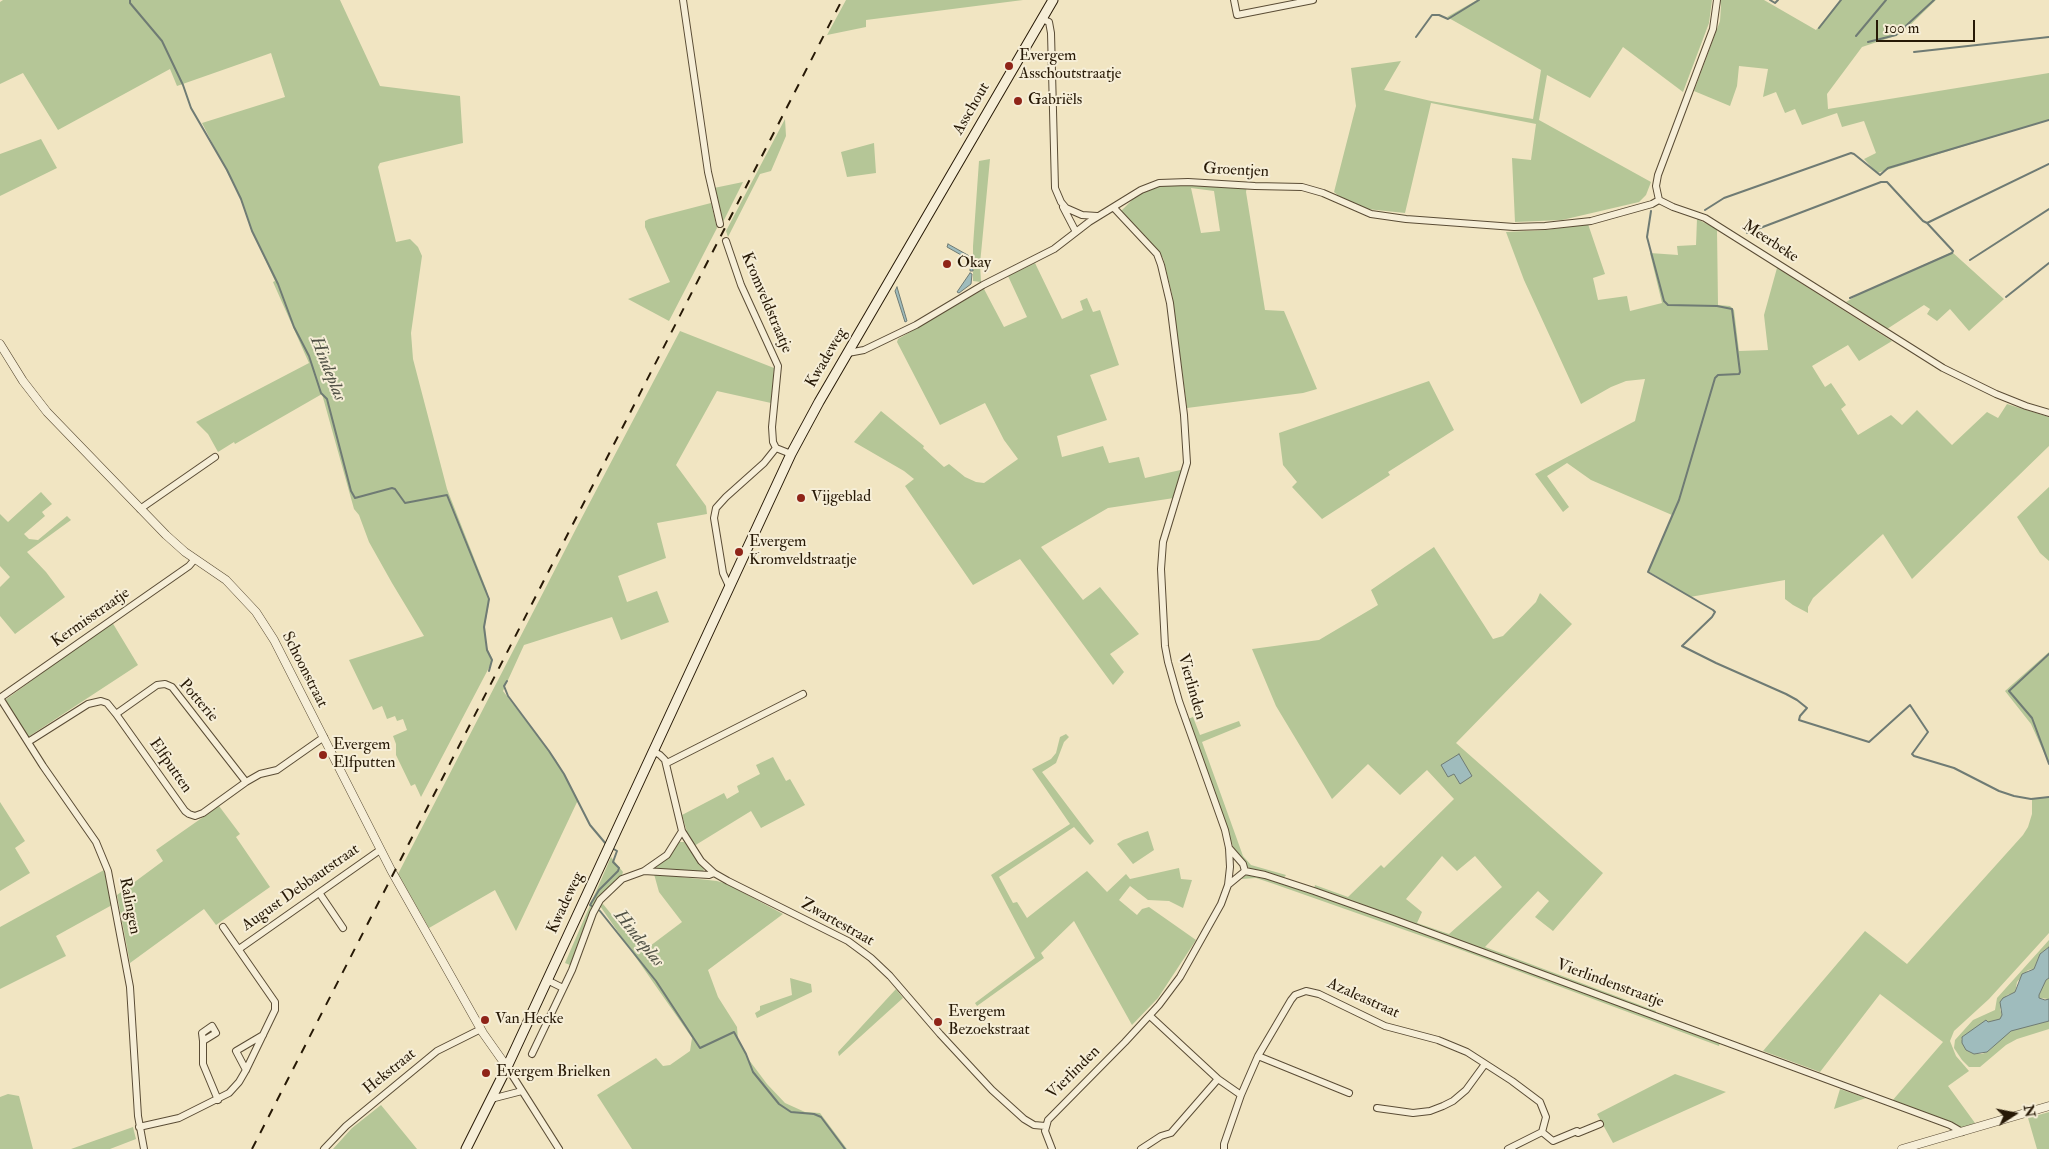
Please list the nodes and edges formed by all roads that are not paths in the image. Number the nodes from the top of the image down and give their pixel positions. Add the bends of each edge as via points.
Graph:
1 (683, 0) edge
2 (1234, 0) edge
3 (1313, 0) edge
4 (1717, 0) edge
5 (1050, 1) edge
6 (1042, 19) junction
7 (964, 153) joint
8 (1659, 200) junction
9 (1061, 202) junction
10 (1114, 208) junction
11 (1098, 216) junction
12 (720, 224) dead end
13 (1076, 232) junction
14 (726, 241) dead end
15 (0, 344) edge
16 (848, 353) junction
17 (2049, 413) edge
18 (776, 448) junction
19 (791, 454) junction
20 (216, 457) dead end
21 (140, 509) junction
22 (195, 559) junction
23 (729, 586) junction
24 (803, 694) dead end
25 (0, 698) edge
26 (116, 714) junction
27 (324, 737) junction
28 (28, 742) junction
29 (653, 752) junction
30 (666, 763) junction
31 (246, 782) junction
32 (682, 831) junction
33 (1229, 848) junction
34 (380, 850) junction
35 (644, 871) junction
36 (1245, 871) junction
37 (714, 873) junction
38 (1228, 885) junction
39 (320, 894) junction
40 (223, 927) dead end
41 (343, 928) dead end
42 (238, 950) junction
43 (547, 980) junction
44 (563, 988) junction
45 (1150, 1016) junction
46 (481, 1029) junction
47 (263, 1035) junction
48 (203, 1041) dead end
49 (532, 1054) dead end
50 (1258, 1056) junction
51 (1485, 1064) junction
52 (507, 1067) junction
53 (246, 1070) junction
54 (1218, 1079) junction
55 (522, 1091) junction
56 (1349, 1093) dead end
57 (1241, 1095) junction
58 (492, 1099) junction
59 (218, 1100) junction
60 (2049, 1106) edge
61 (1377, 1108) dead end
62 (1600, 1124) dead end
63 (1045, 1126) junction
64 (139, 1127) junction
65 (1542, 1132) junction
66 (1962, 1132) junction
67 (144, 1149) edge
68 (324, 1149) edge
69 (466, 1149) edge
70 (559, 1149) edge
71 (1052, 1149) edge
72 (1142, 1149) edge
73 (1224, 1149) edge
74 (1508, 1149) edge
75 (1902, 1149) edge

1 - 12 street via 706,163
2 - 3 street via 1237,15
4 - 8 street via 1713,28 1658,176
5 - 6 main road, Asschout
6 - 7 main road, Asschout
6 - 9 street via 1049,22 1051,33 1054,179
7 - 16 main road, Kwadeweg
8 - 10 street, Groentjen via 1591,221 1514,227 1371,214 1302,187 1174,182 1140,190
8 - 17 street, Meerbeke via 1705,218 1943,368 1996,394
9 - 11 street via 1073,212
9 - 13 street
10 - 11 street, Groentjen
10 - 33 street, Vierlinden via 1157,254 1170,303 1188,463 1163,542 1161,569 1165,646 1172,679
11 - 13 street, Groentjen
13 - 16 street, Groentjen via 1054,249 983,285 916,325 864,350
14 - 18 street, Kromveldstraatje via 741,285 778,366 772,427
15 - 21 street, Schoonstraat via 47,412
16 - 19 main road, Kwadeweg
18 - 19 street
18 - 23 street via 716,508 715,527 723,573
19 - 23 main road, Kwadeweg
20 - 21 street
21 - 22 street, Schoonstraat
22 - 25 street, Kermisstraatje
22 - 27 street, Schoonstraat via 226,580 256,612
23 - 29 main road, Kwadeweg
24 - 30 street
25 - 28 street, Ralingen
26 - 28 street, Elfputten via 107,704 95,701
26 - 31 street, Potterie via 157,685 172,687
26 - 31 street, Elfputten via 189,814 202,814
27 - 31 street, Elfputten via 277,770
27 - 34 street, Schoonstraat
28 - 64 street, Ralingen via 96,842 108,871 130,987
29 - 30 street via 660,754
29 - 43 main road, Kwadeweg
30 - 32 street
32 - 35 street, Kwadeweg via 667,855
32 - 37 street via 701,861
33 - 36 street
33 - 38 street, Vierlinden
34 - 39 street, August Debbautstraat
34 - 46 street, Schoonstraat
35 - 37 street, Zwartestraat
35 - 44 street, Kwadeweg via 622,879 600,900
36 - 38 street
36 - 66 street, Vierlindenstraatje via 1403,922
37 - 63 street, Zwartestraat via 848,941 871,958 992,1090 1024,1119 1034,1125
38 - 45 street, Vierlinden via 1194,955
39 - 41 street
39 - 42 street, August Debbautstraat
40 - 42 street
42 - 47 street via 276,1006
43 - 44 street
43 - 52 main road, Kwadeweg
44 - 49 street, Kwadeweg
45 - 54 street
45 - 63 street, Vierlinden via 1050,1117
46 - 52 street, Schoonstraat
46 - 68 street, Hekstraat via 437,1051 346,1126
47 - 53 street
47 - 53 street via 236,1051
48 - 59 street via 205,1072
50 - 51 street, Azaleastraat via 1292,1000 1300,993 1313,992 1385,1026 1438,1040 1467,1052
50 - 56 street
50 - 57 street, Azaleastraat
51 - 61 street via 1466,1090 1453,1101 1430,1111 1413,1113
51 - 65 street, Azaleastraat via 1540,1102 1546,1116
52 - 55 street
52 - 58 main road, Kwadeweg
53 - 59 street via 229,1093
54 - 57 street
54 - 72 street via 1171,1133
55 - 58 street
55 - 70 street
57 - 73 street, Azaleastraat
58 - 69 main road, Kwadeweg
59 - 64 street via 179,1118
60 - 66 street
62 - 65 street via 1553,1141
63 - 71 street
64 - 67 street, Ralingen
65 - 74 street
66 - 75 street

